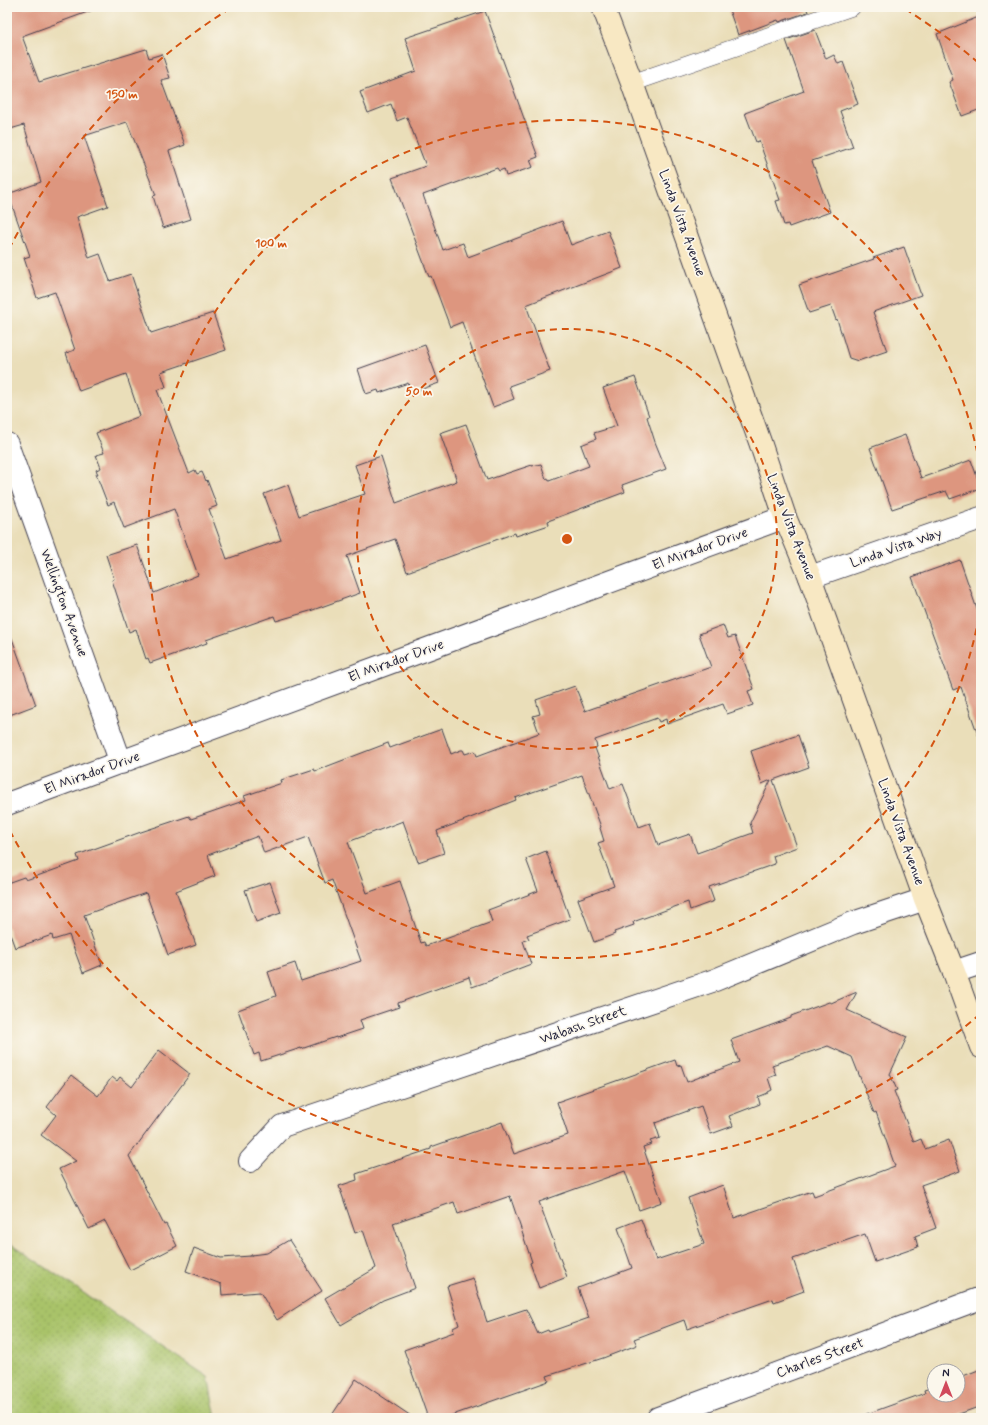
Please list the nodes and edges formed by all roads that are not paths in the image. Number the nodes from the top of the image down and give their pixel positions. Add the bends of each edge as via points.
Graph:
1 (603, 7) edge
2 (852, 7) edge
3 (632, 83) junction
4 (7, 444) edge
5 (785, 517) junction
6 (981, 518) edge
7 (810, 577) junction
8 (121, 763) junction
9 (7, 804) edge
10 (925, 899) junction
11 (981, 963) edge
12 (954, 972) junction
13 (981, 1047) edge
14 (250, 1161) dead end
15 (981, 1298) edge
16 (658, 1418) edge

1 - 3 main road, Linda Vista Avenue
2 - 3 lane
3 - 5 main road, Linda Vista Avenue
4 - 8 street, Wellington Avenue
5 - 7 main road, Linda Vista Avenue
5 - 8 street, El Mirador Drive
6 - 7 street, Linda Vista Way
7 - 10 main road, Linda Vista Avenue
8 - 9 street, El Mirador Drive
10 - 12 main road, Linda Vista Avenue
10 - 14 street, Wabash Street via 853,923 715,980 282,1126
11 - 12 street
12 - 13 main road, Linda Vista Avenue
15 - 16 street, Charles Street

